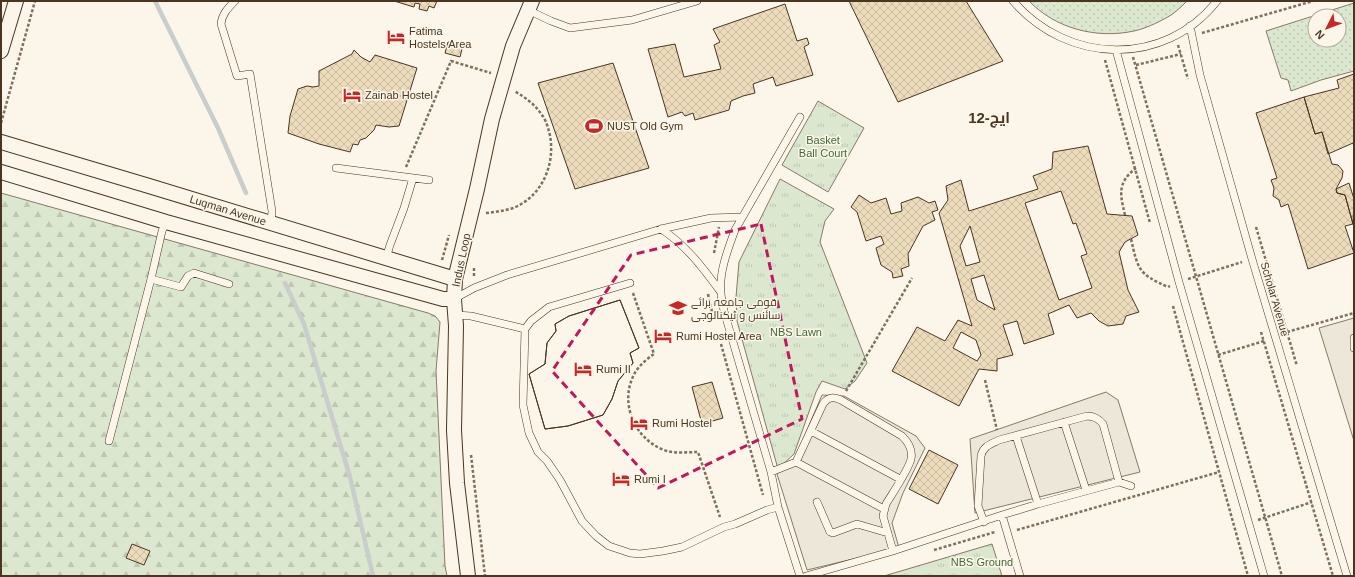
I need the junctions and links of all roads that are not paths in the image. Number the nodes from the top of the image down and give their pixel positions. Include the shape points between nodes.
1 (16, 1) edge
2 (235, 1) edge
3 (697, 1) edge
4 (1013, 1) edge
5 (1217, 1) edge
6 (530, 6) edge
7 (1190, 26) junction
8 (1116, 50) junction
9 (1, 51) edge
10 (800, 117) dead end
11 (1, 142) edge
12 (336, 168) dead end
13 (1, 172) edge
14 (413, 178) junction
15 (429, 180) dead end
16 (741, 217) junction
17 (166, 222) junction
18 (271, 223) junction
19 (661, 229) junction
20 (386, 258) junction
21 (151, 280) junction
22 (455, 280) junction
23 (630, 283) road end
24 (230, 284) dead end
25 (720, 292) junction
26 (454, 299) junction
27 (456, 315) junction
28 (525, 329) junction
29 (1354, 338) edge
30 (1354, 348) edge
31 (1064, 422) junction
32 (811, 431) junction
33 (1016, 436) junction
34 (109, 441) dead end
35 (796, 462) junction
36 (771, 472) junction
37 (900, 479) junction
38 (1119, 482) junction
39 (1131, 486) dead end
40 (1086, 490) junction
41 (818, 502) dead end
42 (1038, 504) junction
43 (778, 507) junction
44 (884, 509) junction
45 (1002, 515) junction
46 (984, 522) junction
47 (888, 533) junction
48 (893, 551) junction
49 (468, 576) edge
50 (800, 576) edge
51 (806, 576) edge
52 (1020, 576) edge
53 (1264, 576) edge
54 (1347, 576) edge

1 - 9 street
2 - 18 lane via 226,10 221,24 237,76 250,74 272,211
3 - 6 lane via 632,20 570,28 551,21
4 - 8 lane via 1037,24 1060,38 1085,47
5 - 7 lane
6 - 22 street, Indus Loop via 513,46 492,119
7 - 8 lane via 1149,46
7 - 54 lane, Scholar Avenue via 1200,74 1252,259
8 - 53 lane via 1179,282
10 - 16 lane
11 - 18 street, Luqman Avenue
12 - 14 lane
13 - 17 street
14 - 15 lane
14 - 20 lane
16 - 19 lane via 711,218
16 - 25 lane via 729,246
17 - 21 lane
17 - 26 street via 443,299
18 - 20 street, Luqman Avenue
19 - 25 lane via 685,248
19 - 26 lane via 507,275
20 - 22 street, Luqman Avenue
21 - 24 lane via 181,287 188,276 194,273
21 - 34 lane
22 - 26 street, Indus Loop
23 - 28 lane via 549,307
25 - 36 lane
26 - 27 street, Indus Loop
27 - 28 lane via 471,316
27 - 49 street, Indus Loop via 454,430
28 - 43 lane via 523,405 528,433 538,452 560,480 582,521 609,546 630,554 682,547 724,527
29 - 30 lane
31 - 33 lane
31 - 38 lane via 1087,416 1100,420
31 - 40 lane
32 - 35 lane
32 - 37 lane
32 - 37 lane via 826,400 835,397 841,400 906,440 911,461
33 - 42 lane
33 - 46 lane via 999,440 982,450 978,506
35 - 36 lane
35 - 44 lane
36 - 43 lane
37 - 44 lane
38 - 39 lane
38 - 40 lane
40 - 42 lane
41 - 47 lane via 830,532 856,524
42 - 45 lane
43 - 50 lane
44 - 47 lane via 883,516
45 - 46 lane
45 - 52 lane
46 - 48 lane
47 - 48 lane
48 - 51 lane

